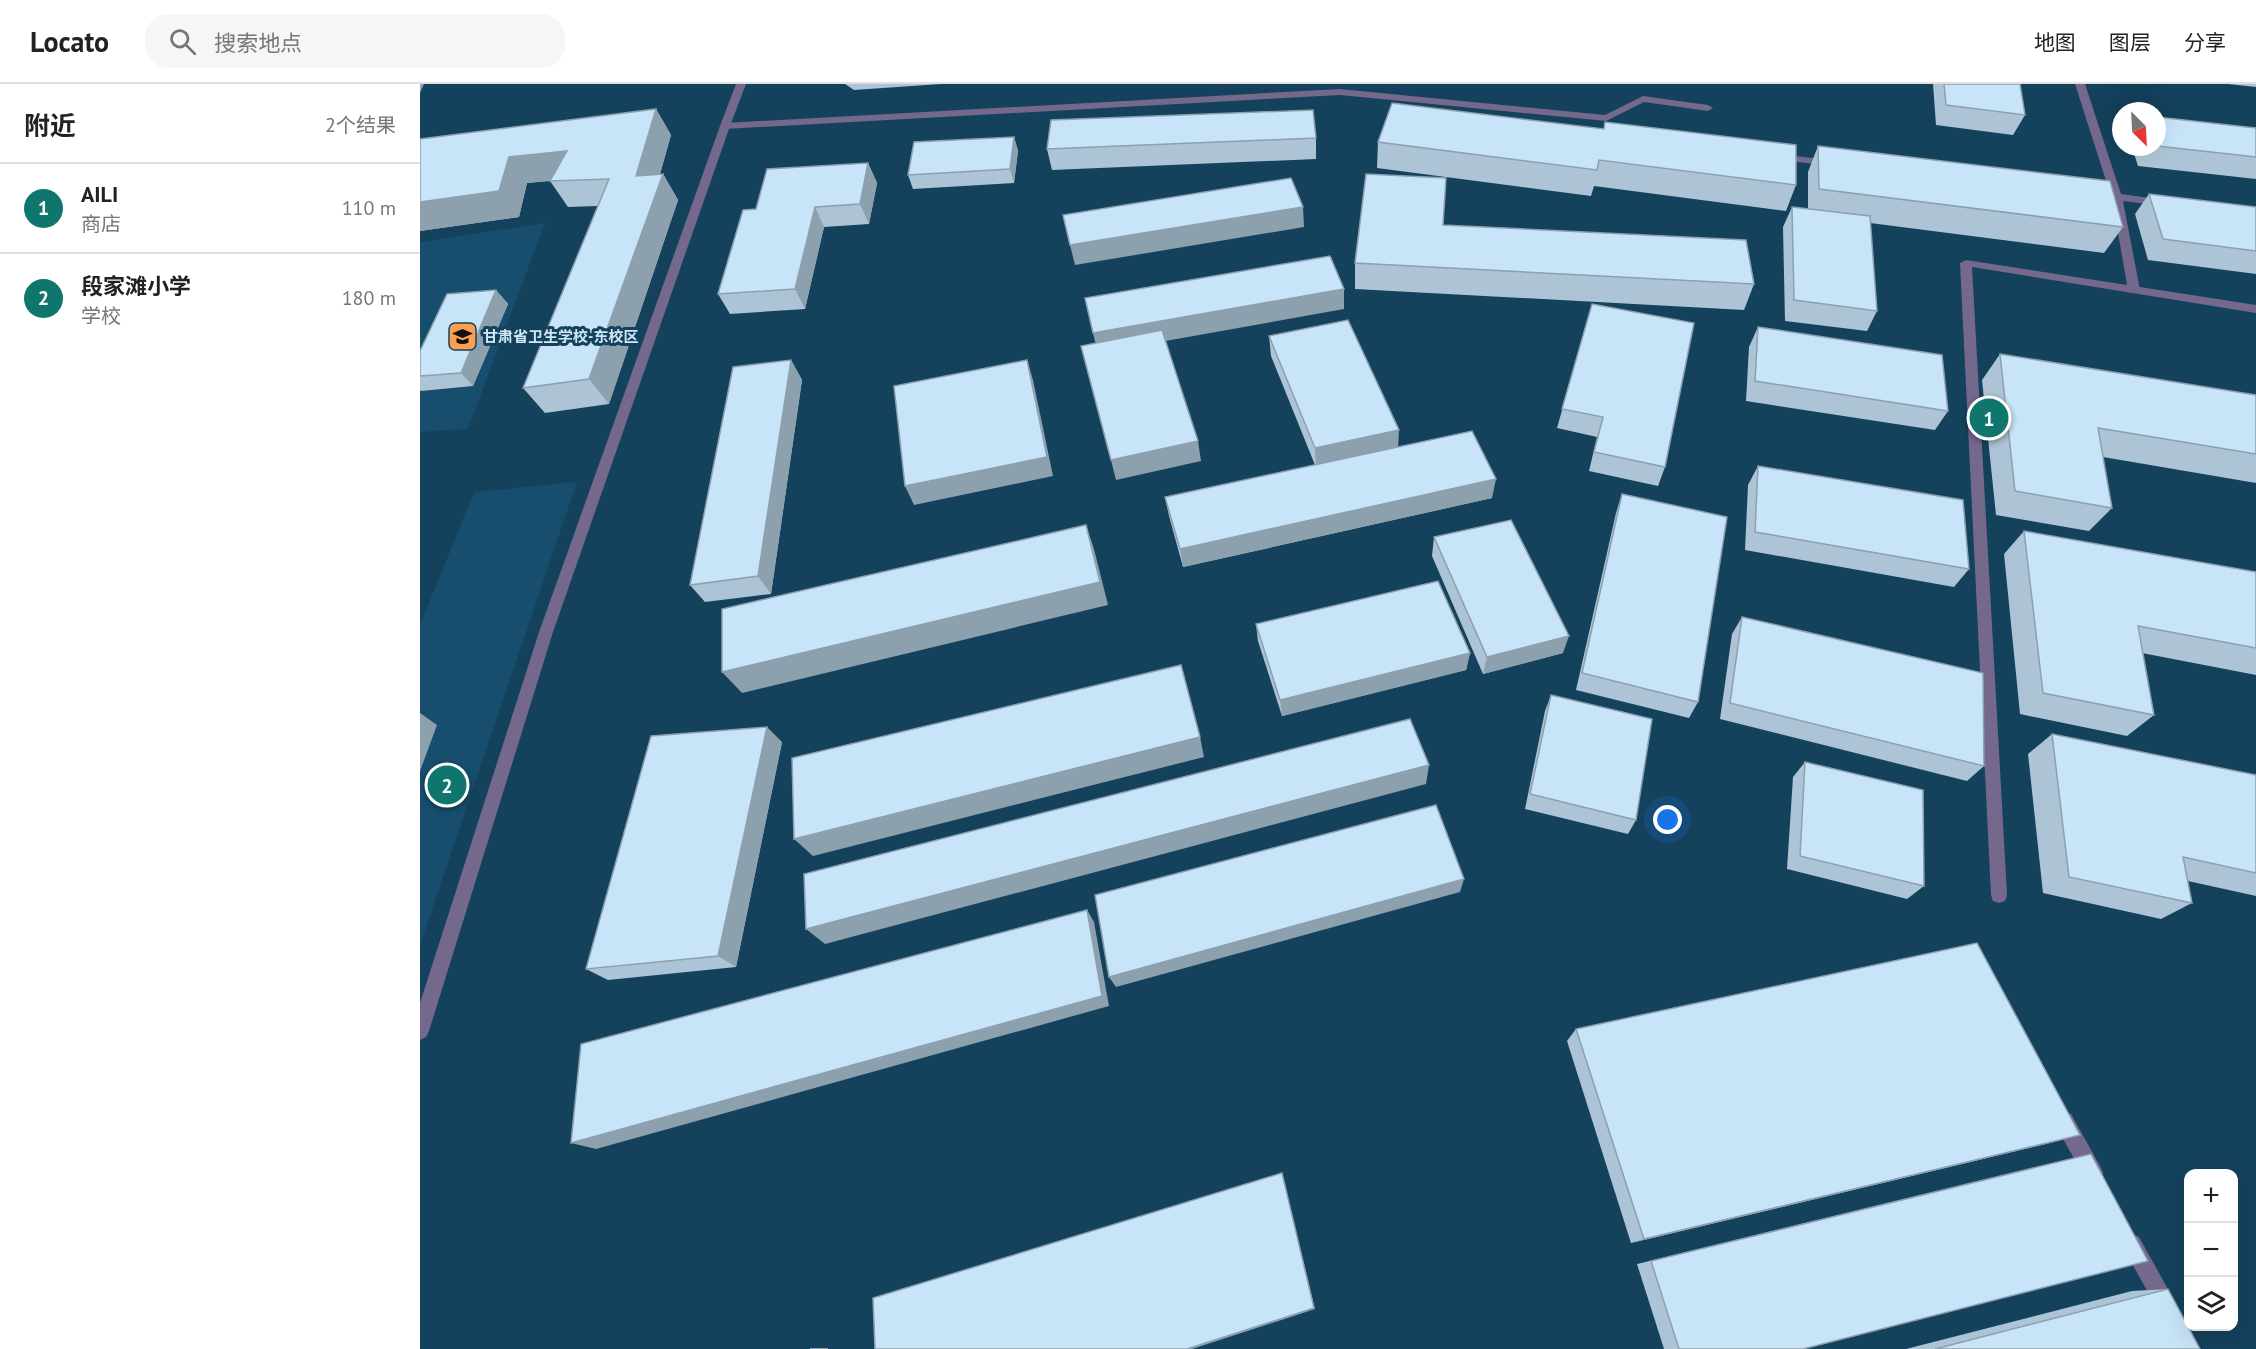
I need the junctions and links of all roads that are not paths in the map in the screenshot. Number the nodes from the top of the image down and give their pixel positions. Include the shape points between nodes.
1 (741, 84) edge
2 (2080, 84) edge
3 (1708, 108) dead end
4 (725, 126) junction
5 (1762, 155) edge
6 (1844, 164) edge
7 (2082, 193) edge
8 (2118, 197) junction
9 (2175, 205) edge
10 (2134, 290) junction
11 (2256, 309) edge
12 (1999, 895) dead end
13 (420, 1031) edge
14 (2054, 1102) edge
15 (2099, 1185) edge
16 (2122, 1226) edge
17 (2173, 1318) edge

1 - 4 street
2 - 8 street
3 - 4 street via 1643,99 1609,121 1340,92
4 - 13 street via 546,632
5 - 6 street
7 - 8 street
8 - 9 street
8 - 10 street
10 - 11 street
10 - 12 street via 1966,263
14 - 15 street
16 - 17 street

